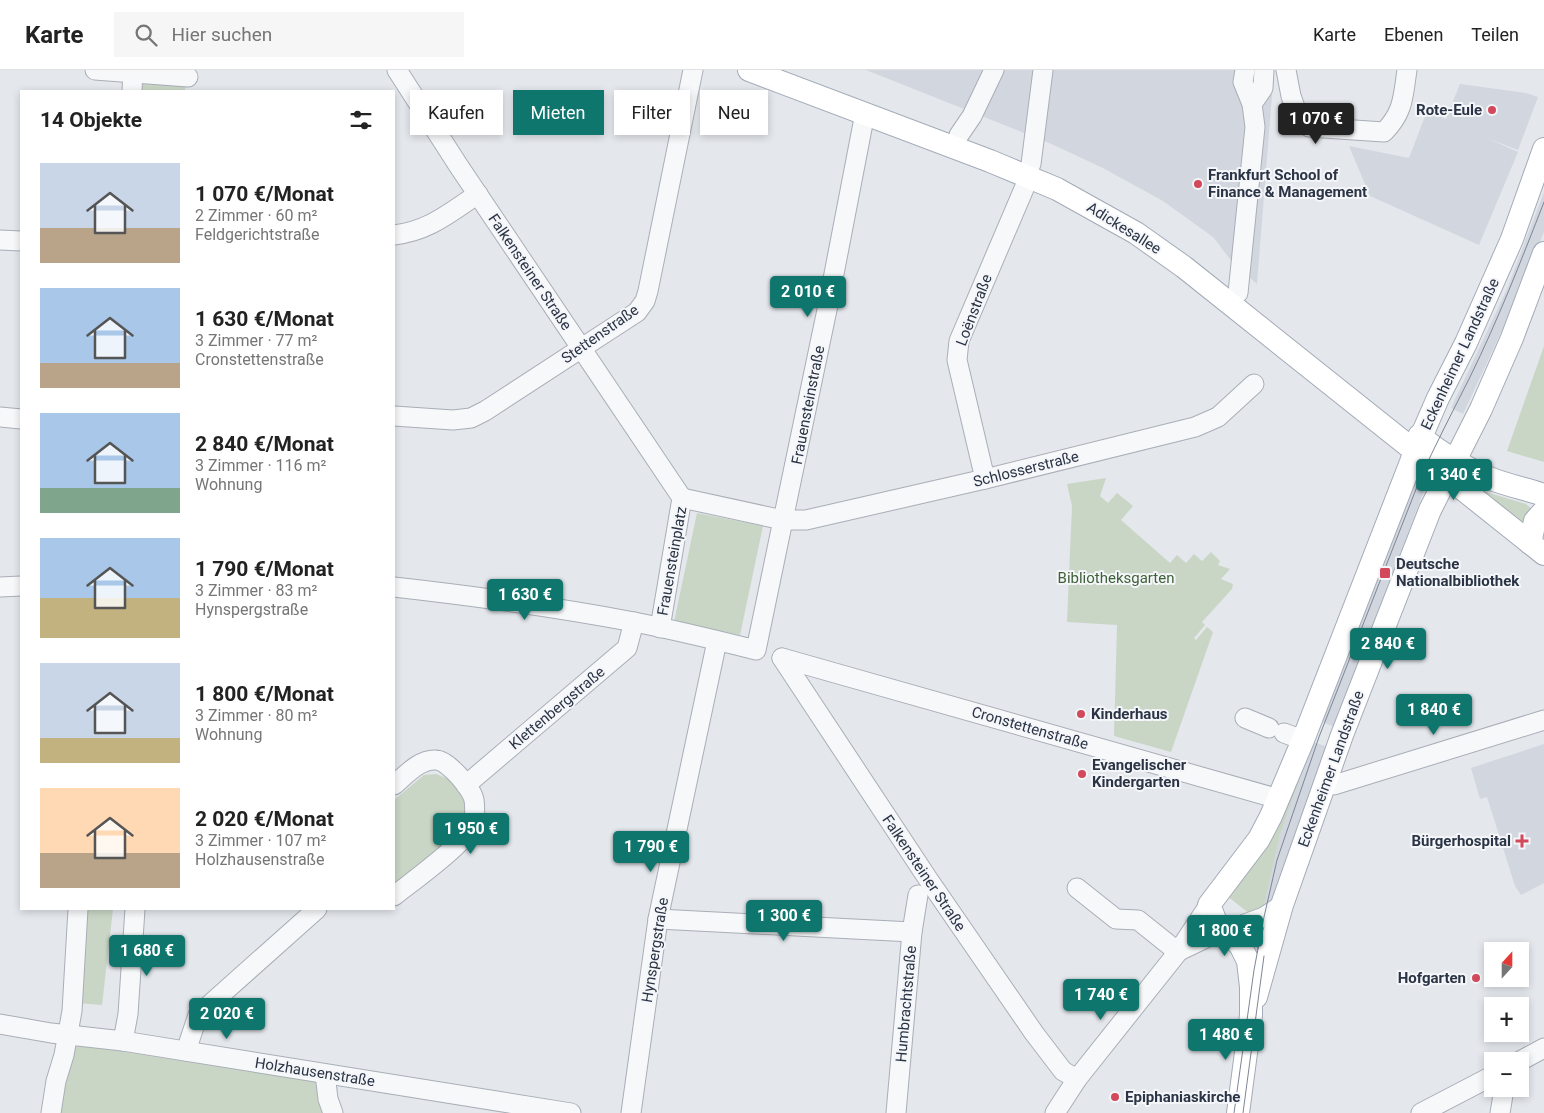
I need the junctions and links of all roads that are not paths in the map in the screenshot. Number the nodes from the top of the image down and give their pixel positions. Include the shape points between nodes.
1 (96, 70) edge
2 (397, 70) edge
3 (693, 70) edge
4 (749, 70) edge
5 (786, 70) edge
6 (994, 70) edge
7 (1042, 70) edge
8 (1245, 70) edge
9 (1264, 70) edge
10 (1286, 70) edge
11 (1407, 70) edge
12 (133, 78) edge
13 (188, 79) edge
14 (1252, 104) junction
15 (865, 113) junction
16 (959, 135) junction
17 (1544, 149) edge
18 (1030, 170) junction
19 (478, 194) junction
20 (395, 235) edge
21 (0, 240) edge
22 (20, 241) edge
23 (1544, 253) edge
24 (1238, 293) junction
25 (582, 348) junction
26 (1254, 384) dead end
27 (395, 416) edge
28 (0, 417) edge
29 (20, 419) edge
30 (1418, 444) junction
31 (1450, 469) junction
32 (985, 479) junction
33 (1544, 494) edge
34 (682, 498) junction
35 (1544, 511) edge
36 (783, 520) junction
37 (1537, 548) edge
38 (20, 586) edge
39 (0, 587) edge
40 (395, 587) edge
41 (634, 622) junction
42 (660, 628) junction
43 (717, 641) junction
44 (782, 658) joint
45 (1245, 718) dead end
46 (1544, 720) edge
47 (1286, 734) junction
48 (1325, 782) junction
49 (395, 784) edge
50 (466, 785) junction
51 (1278, 799) junction
52 (1077, 888) dead end
53 (395, 895) edge
54 (918, 895) dead end
55 (1210, 905) junction
56 (1282, 905) junction
57 (78, 910) edge
58 (135, 910) edge
59 (316, 910) edge
60 (658, 919) junction
61 (1226, 931) junction
62 (912, 932) junction
63 (1178, 952) junction
64 (1251, 1014) junction
65 (0, 1024) edge
66 (68, 1034) junction
67 (123, 1041) junction
68 (1544, 1048) edge
69 (186, 1051) junction
70 (1529, 1056) edge
71 (325, 1074) junction
72 (1077, 1079) junction
73 (1484, 1080) edge
74 (1503, 1097) edge
75 (51, 1113) edge
76 (333, 1113) edge
77 (571, 1113) edge
78 (631, 1113) edge
79 (896, 1113) edge
80 (1055, 1113) edge
81 (1238, 1113) edge
82 (1421, 1113) edge
83 (1500, 1113) edge

1 - 12 street
2 - 19 street, Falkensteiner Straße
3 - 25 street, Stettenstraße via 645,301 637,312
4 - 15 main road, Adickesallee
5 - 16 main road, Adickesallee
6 - 16 street
7 - 18 street, Loënstraße
8 - 14 street via 1243,82
9 - 14 street via 1263,88
10 - 11 street via 1299,118 1309,127 1384,132 1401,109
12 - 13 street
14 - 24 street via 1254,127
15 - 18 main road, Adickesallee
15 - 36 street, Frauensteinstraße
16 - 18 main road, Adickesallee
17 - 30 main road, Eckenheimer Landstraße via 1512,239
18 - 24 main road, Adickesallee via 1111,202 1178,246
18 - 30 main road, Adickesallee via 1161,250
18 - 32 street, Loënstraße via 959,341 957,360
19 - 20 street via 426,228
19 - 25 street, Falkensteiner Straße
21 - 22 street
23 - 31 main road, Eckenheimer Landstraße via 1489,391
24 - 30 main road, Adickesallee via 1359,387
25 - 27 street, Stettenstraße via 471,418
25 - 34 street, Falkensteiner Straße
26 - 32 street, Schlosserstraße via 1218,417 1196,427
28 - 29 street
30 - 31 main road, Adickesallee
30 - 47 main road, Eckenheimer Landstraße
31 - 33 main road
31 - 37 main road
31 - 48 main road, Eckenheimer Landstraße via 1430,510
32 - 36 street, Schlosserstraße via 806,520
34 - 36 street, Frauensteinplatz
34 - 42 street, Frauensteinplatz
35 - 37 main road via 1535,521
36 - 43 street, Frauensteinplatz via 756,650
38 - 39 street
40 - 41 street via 467,595
41 - 42 street
41 - 50 street, Klettenbergstraße via 627,648
42 - 43 street, Frauensteinplatz
43 - 60 street, Hynspergstraße
44 - 51 street, Cronstettenstraße
44 - 72 street, Falkensteiner Straße via 1029,1025 1063,1071
45 - 47 street
46 - 48 street via 1334,785
47 - 51 main road, Eckenheimer Landstraße
48 - 56 main road, Eckenheimer Landstraße
49 - 50 street via 420,764 435,760 444,762
50 - 53 street via 474,800 473,825 462,840
51 - 55 main road, Eckenheimer Landstraße via 1259,839
52 - 63 street via 1116,919 1138,920
54 - 62 street, Humbrachtstraße
55 - 61 main road, Eckenheimer Landstraße via 1216,922
55 - 63 street
56 - 61 street via 1264,917
56 - 64 main road, Eckenheimer Landstraße
57 - 66 street
58 - 67 street via 128,1014
59 - 69 street via 198,1015
60 - 62 street
60 - 78 street, Hynspergstraße
61 - 63 street
61 - 64 main road, Eckenheimer Landstraße via 1241,947 1248,961
62 - 79 street, Humbrachtstraße
63 - 72 street
64 - 81 main road, Eckenheimer Landstraße
65 - 66 street, Holzhausenstraße
66 - 67 street, Holzhausenstraße
66 - 75 street
67 - 69 street, Holzhausenstraße
68 - 70 street
69 - 71 street, Holzhausenstraße
71 - 76 street
71 - 77 street, Holzhausenstraße
72 - 80 street
73 - 82 street
74 - 83 street

